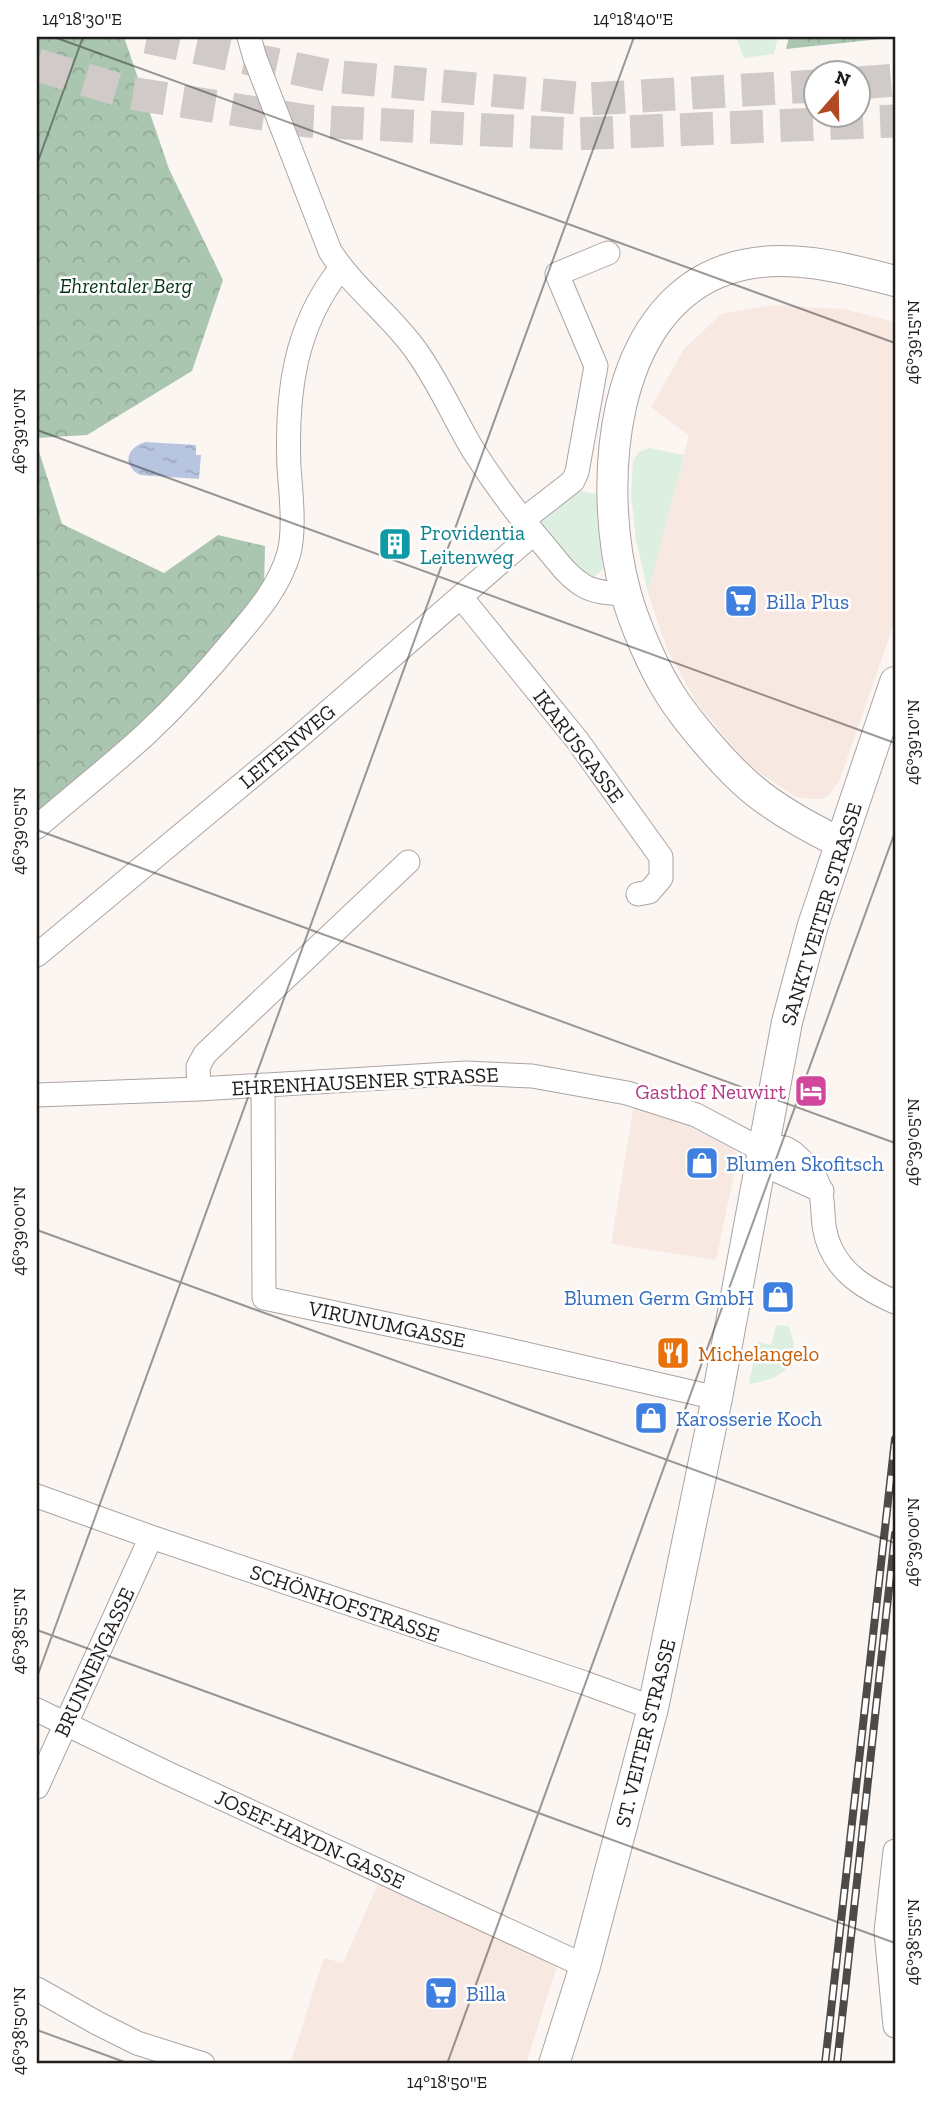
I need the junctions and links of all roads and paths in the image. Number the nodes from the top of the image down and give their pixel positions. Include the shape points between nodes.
1 (249, 37) edge
2 (608, 253) dead end
3 (341, 268) junction
4 (892, 280) edge
5 (528, 527) junction
6 (626, 594) junction
7 (461, 597) junction
8 (895, 682) edge
9 (37, 827) edge
10 (841, 843) junction
11 (408, 862) dead end
12 (638, 894) dead end
13 (37, 955) edge
14 (263, 1085) junction
15 (199, 1089) junction
16 (37, 1095) edge
17 (764, 1151) junction
18 (895, 1301) edge
19 (717, 1398) junction
20 (37, 1496) edge
21 (151, 1537) junction
22 (653, 1708) junction
23 (37, 1710) edge
24 (66, 1723) junction
25 (37, 1787) edge
26 (895, 1852) edge
27 (585, 1966) junction
28 (40, 1997) edge
29 (895, 2026) edge
30 (203, 2064) edge
31 (554, 2064) edge

1 - 3 street via 330,251
2 - 5 street, LEITENWEG via 557,274 596,366 577,472
3 - 5 street via 416,351 473,450
3 - 9 street via 312,311 296,360 288,433 290,549 276,584 213,665 146,734
4 - 6 main road via 792,261 730,268 688,290 649,331 625,391 612,474 612,511
5 - 6 street via 571,578 599,592
5 - 7 street, LEITENWEG
6 - 10 main road via 668,691 706,740 750,788
7 - 12 street, IKARUSGASSE via 577,740 661,857 662,878 649,892
7 - 13 street, LEITENWEG
8 - 10 main road, SANKT VEITER STRASSE
10 - 17 main road, SANKT VEITER STRASSE via 787,1022
11 - 15 street via 205,1054 198,1067
14 - 15 street, EHRENHAUSENER STRASSE
14 - 17 street, EHRENHAUSENER STRASSE via 466,1073 532,1076 646,1098 711,1121
14 - 19 street, VIRUNUMGASSE via 264,1298
15 - 16 street, EHRENHAUSENER STRASSE
17 - 18 street, EHRENHAUSENER STRASSE via 778,1171 821,1191 824,1227 838,1262 862,1285
17 - 19 main road, SANKT VEITER STRASSE
19 - 22 main road, ST. VEITER STRASSE
20 - 21 street, SCHÖNHOFSTRASSE
21 - 22 street, SCHÖNHOFSTRASSE
21 - 24 street, BRUNNENGASSE
22 - 27 main road, ST. VEITER STRASSE
23 - 24 street, JOSEF-HAYDN-GASSE
24 - 25 street, BRUNNENGASSE
24 - 27 street, JOSEF-HAYDN-GASSE
26 - 29 street via 886,1932
27 - 31 main road, ST. VEITER STRASSE
28 - 30 street via 137,2043

